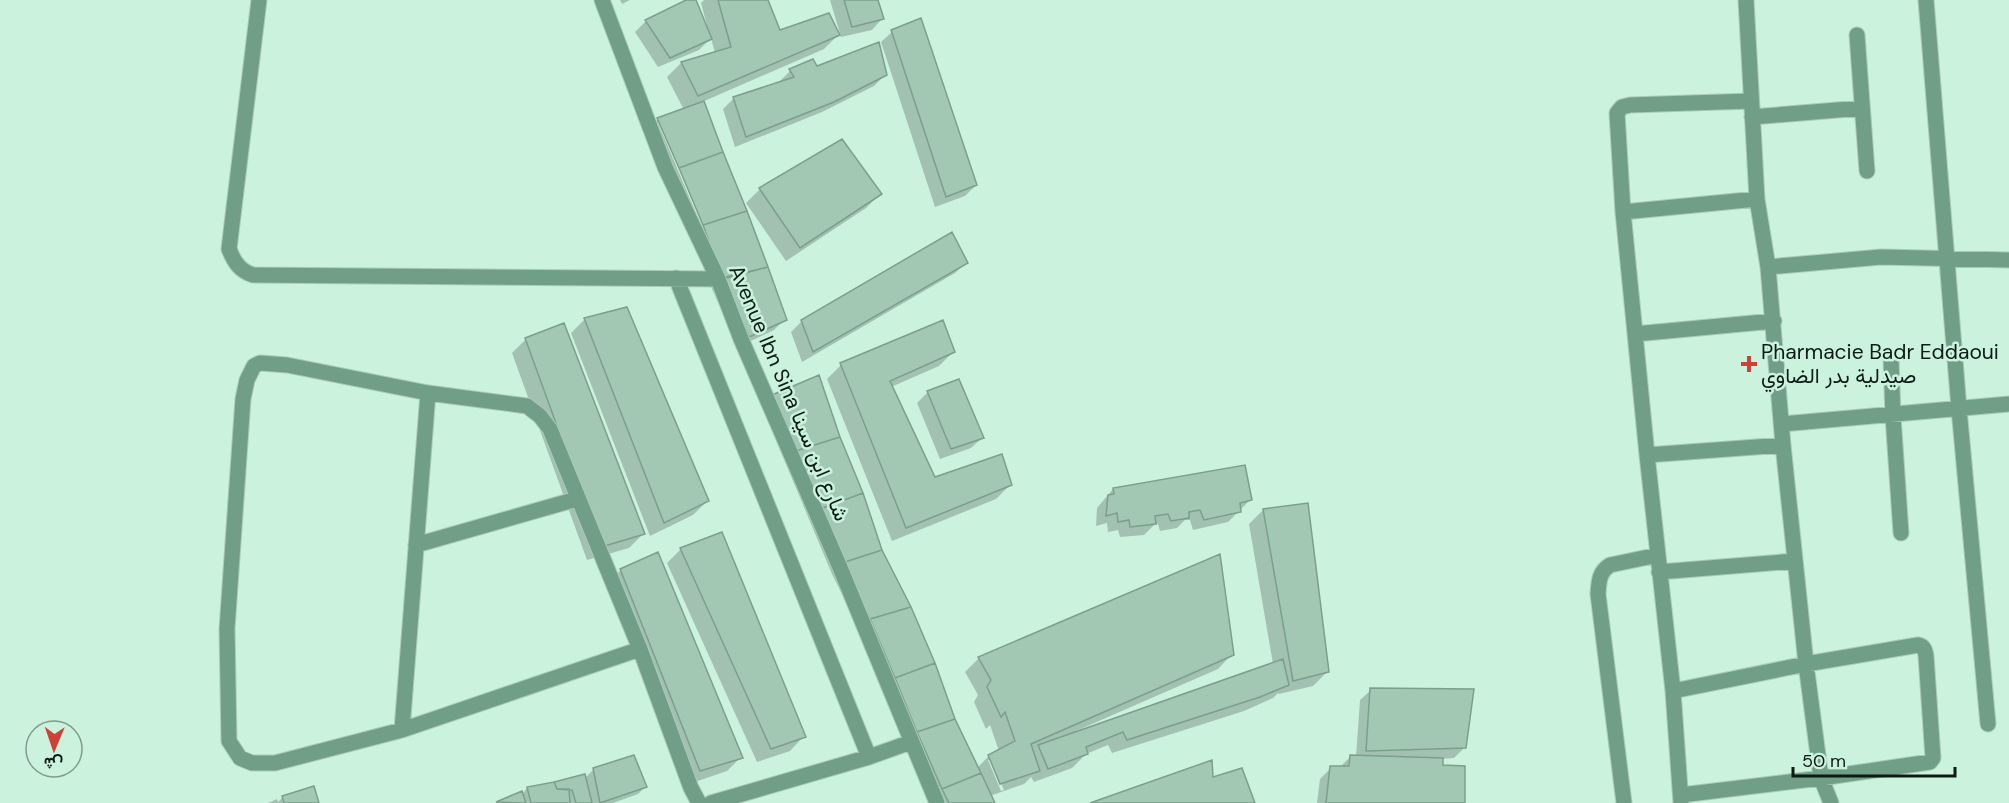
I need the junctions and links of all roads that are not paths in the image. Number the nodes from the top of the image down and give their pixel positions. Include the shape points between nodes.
1 (259, 0) edge
2 (602, 0) edge
3 (1746, 0) edge
4 (1926, 0) edge
5 (1857, 34) dead end
6 (1751, 101) junction
7 (1862, 108) junction
8 (1752, 117) junction
9 (1867, 171) dead end
10 (1758, 199) junction
11 (1623, 212) junction
12 (1949, 259) junction
13 (2009, 260) edge
14 (1768, 267) junction
15 (676, 278) junction
16 (718, 279) junction
17 (1774, 321) junction
18 (1635, 334) junction
19 (1891, 358) dead end
20 (428, 393) junction
21 (2009, 404) edge
22 (1959, 408) junction
23 (1893, 416) junction
24 (1782, 424) junction
25 (1783, 445) junction
26 (1647, 455) junction
27 (578, 499) junction
28 (1901, 533) dead end
29 (416, 545) junction
30 (1658, 555) junction
31 (1795, 561) junction
32 (1659, 572) junction
33 (640, 649) junction
34 (1806, 664) junction
35 (1673, 691) junction
36 (1988, 724) dead end
37 (402, 730) junction
38 (911, 742) junction
39 (869, 757) junction
40 (1821, 778) junction
41 (1681, 799) edge
42 (699, 803) edge
43 (711, 803) edge
44 (937, 803) edge
45 (1624, 803) edge
46 (1831, 803) edge

1 - 15 street via 229,249 244,272
2 - 16 street, Avenue Ibn Sina شارع ابن سينا via 664,167
3 - 6 street
4 - 12 street
5 - 7 street
6 - 8 street
6 - 11 street via 1622,107 1617,121
7 - 8 street
7 - 9 street
8 - 10 street
10 - 11 street
10 - 14 street
11 - 18 street
12 - 13 street
12 - 14 street via 1881,257
12 - 22 street
14 - 17 street
15 - 16 street
15 - 39 street
16 - 38 street, Avenue Ibn Sina شارع ابن سينا
17 - 18 street
17 - 24 street
18 - 26 street
19 - 23 street
20 - 27 street via 527,406 550,429
20 - 29 street
20 - 37 street via 260,363 247,380 243,399 226,629 229,741 240,758 252,763 274,763
21 - 22 street
22 - 23 street
22 - 36 street
23 - 24 street
23 - 28 street
24 - 25 street
25 - 26 street
25 - 31 street
26 - 30 street
27 - 29 street
27 - 33 street
29 - 37 street
30 - 32 street
30 - 45 street via 1610,565 1599,577
31 - 32 street
31 - 34 street
32 - 35 street
33 - 37 street
33 - 42 street
34 - 35 street
34 - 40 street
34 - 40 street via 1918,645 1926,656 1932,760
35 - 41 street
38 - 39 street
38 - 44 street, Avenue Ibn Sina شارع ابن سينا
39 - 43 street
40 - 41 street
40 - 46 street

